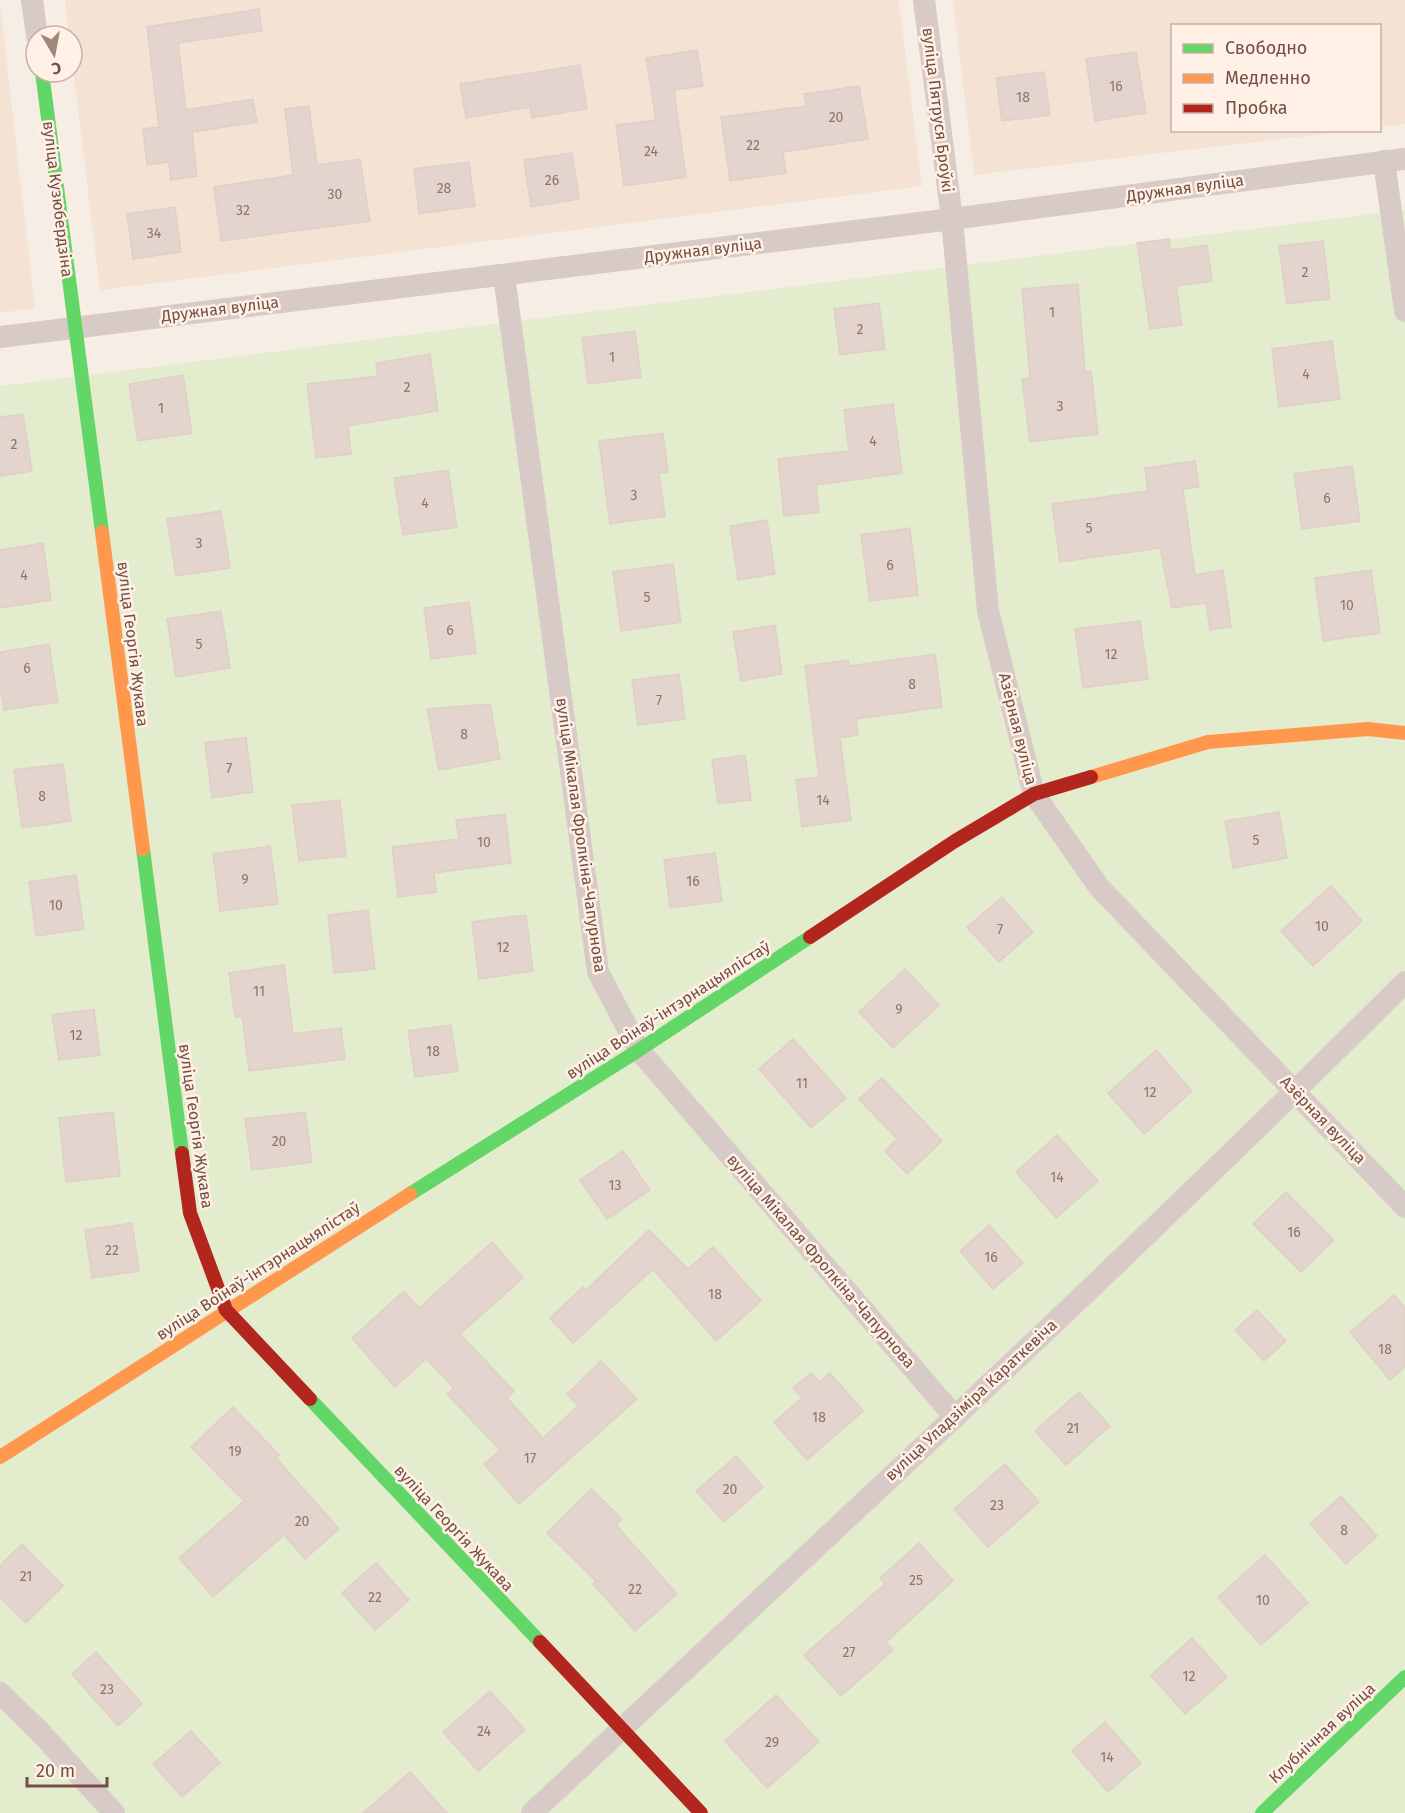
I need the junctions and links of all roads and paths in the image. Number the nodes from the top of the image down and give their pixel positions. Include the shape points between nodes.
1 (32, 0) edge
2 (924, 0) edge
3 (35, 24) edge
4 (44, 84) edge
5 (1395, 160) edge
6 (952, 219) junction
7 (504, 275) junction
8 (1405, 311) edge
9 (75, 326) junction
10 (0, 337) edge
11 (1405, 733) edge
12 (1034, 794) junction
13 (1405, 982) edge
14 (639, 1050) junction
15 (1295, 1091) junction
16 (1405, 1207) edge
17 (226, 1310) junction
18 (955, 1417) junction
19 (0, 1458) edge
20 (1405, 1677) edge
21 (0, 1693) edge
22 (621, 1730) junction
23 (114, 1813) edge
24 (532, 1813) edge
25 (701, 1813) edge
26 (1262, 1813) edge

1 - 3 street
2 - 6 street, вуліца Пятруся Броўкі
4 - 9 street, вуліца Кузюбердзіна
5 - 6 street, Дружная вуліца
5 - 8 street
6 - 7 street, Дружная вуліца
6 - 12 street, Азёрная вуліца via 988,611
7 - 9 street, Дружная вуліца
7 - 14 street, вуліца Мікалая Фролкіна-Чапурнова via 598,972
9 - 10 street, Дружная вуліца
9 - 17 street, вуліца Георгія Жукава via 190,1213
11 - 12 street, вуліца Воінаў-інтэрнацыялістаў via 1368,729 1209,742
12 - 14 street, вуліца Воінаў-інтэрнацыялістаў via 955,841
12 - 15 street, Азёрная вуліца via 1099,887
13 - 15 street, вуліца Уладзіміра Караткевіча
14 - 17 street, вуліца Воінаў-інтэрнацыялістаў
14 - 18 street, вуліца Мікалая Фролкіна-Чапурнова
15 - 16 street, Азёрная вуліца
15 - 18 street, вуліца Уладзіміра Караткевіча
17 - 19 street, вуліца Воінаў-інтэрнацыялістаў
17 - 22 street, вуліца Георгія Жукава
18 - 22 street, вуліца Уладзіміра Караткевіча
20 - 26 street, Клубнічная вуліца
21 - 23 street
22 - 24 street, вуліца Уладзіміра Караткевіча
22 - 25 street, вуліца Георгія Жукава

